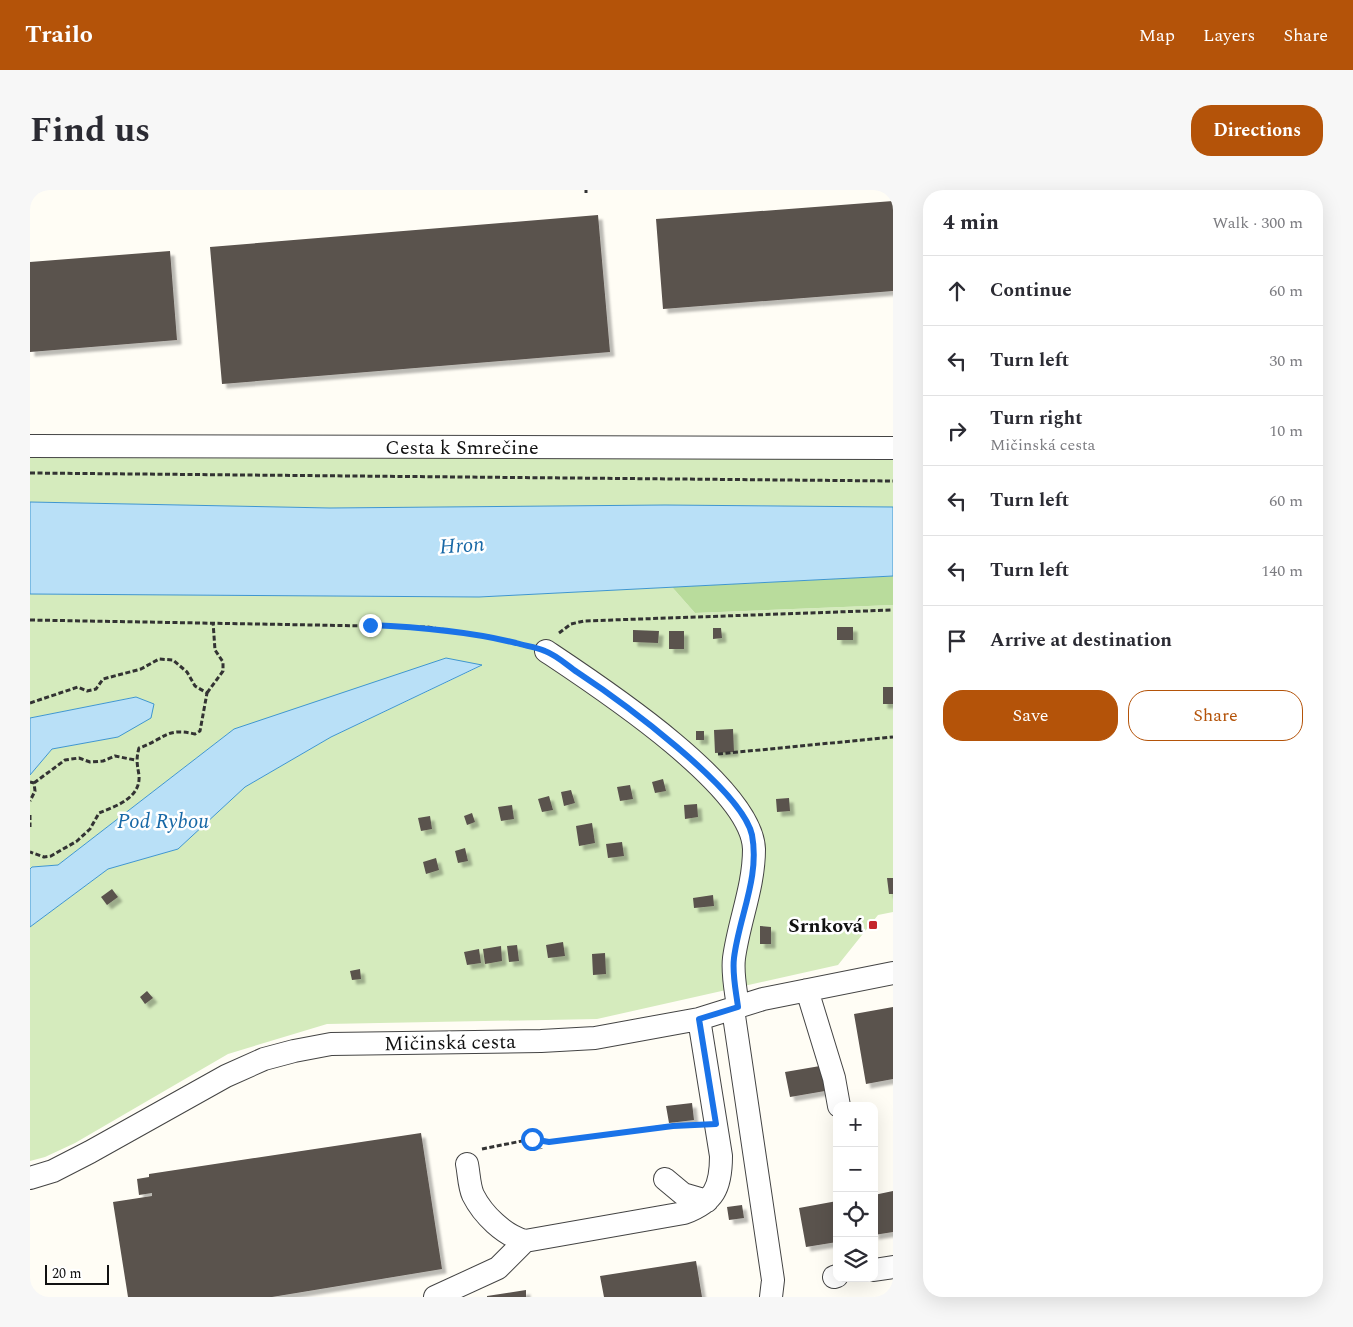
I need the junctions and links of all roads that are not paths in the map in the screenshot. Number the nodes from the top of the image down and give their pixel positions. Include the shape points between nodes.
1 (30, 446) edge
2 (893, 448) edge
3 (546, 651) road end
4 (893, 973) edge
5 (807, 990) junction
6 (736, 1008) junction
7 (699, 1019) junction
8 (838, 1102) edge
9 (467, 1164) road end
10 (30, 1178) edge
11 (664, 1179) dead end
12 (707, 1201) junction
13 (525, 1241) junction
14 (893, 1267) edge
15 (878, 1269) edge
16 (435, 1297) edge
17 (771, 1297) edge

1 - 2 street, Cesta k Smrečine
3 - 6 street via 673,743 742,814 754,849 752,878 734,958
4 - 5 street, Mičinská cesta
5 - 6 street, Mičinská cesta
5 - 8 street
6 - 7 street, Mičinská cesta
6 - 17 street via 773,1280
7 - 10 street, Mičinská cesta via 595,1038 331,1044 294,1051 264,1059 226,1076 90,1152 53,1171
7 - 12 street via 721,1174
9 - 13 street via 473,1194 484,1211 513,1237
11 - 12 street via 683,1194
12 - 13 street via 684,1213
13 - 16 street via 498,1268
14 - 15 street

